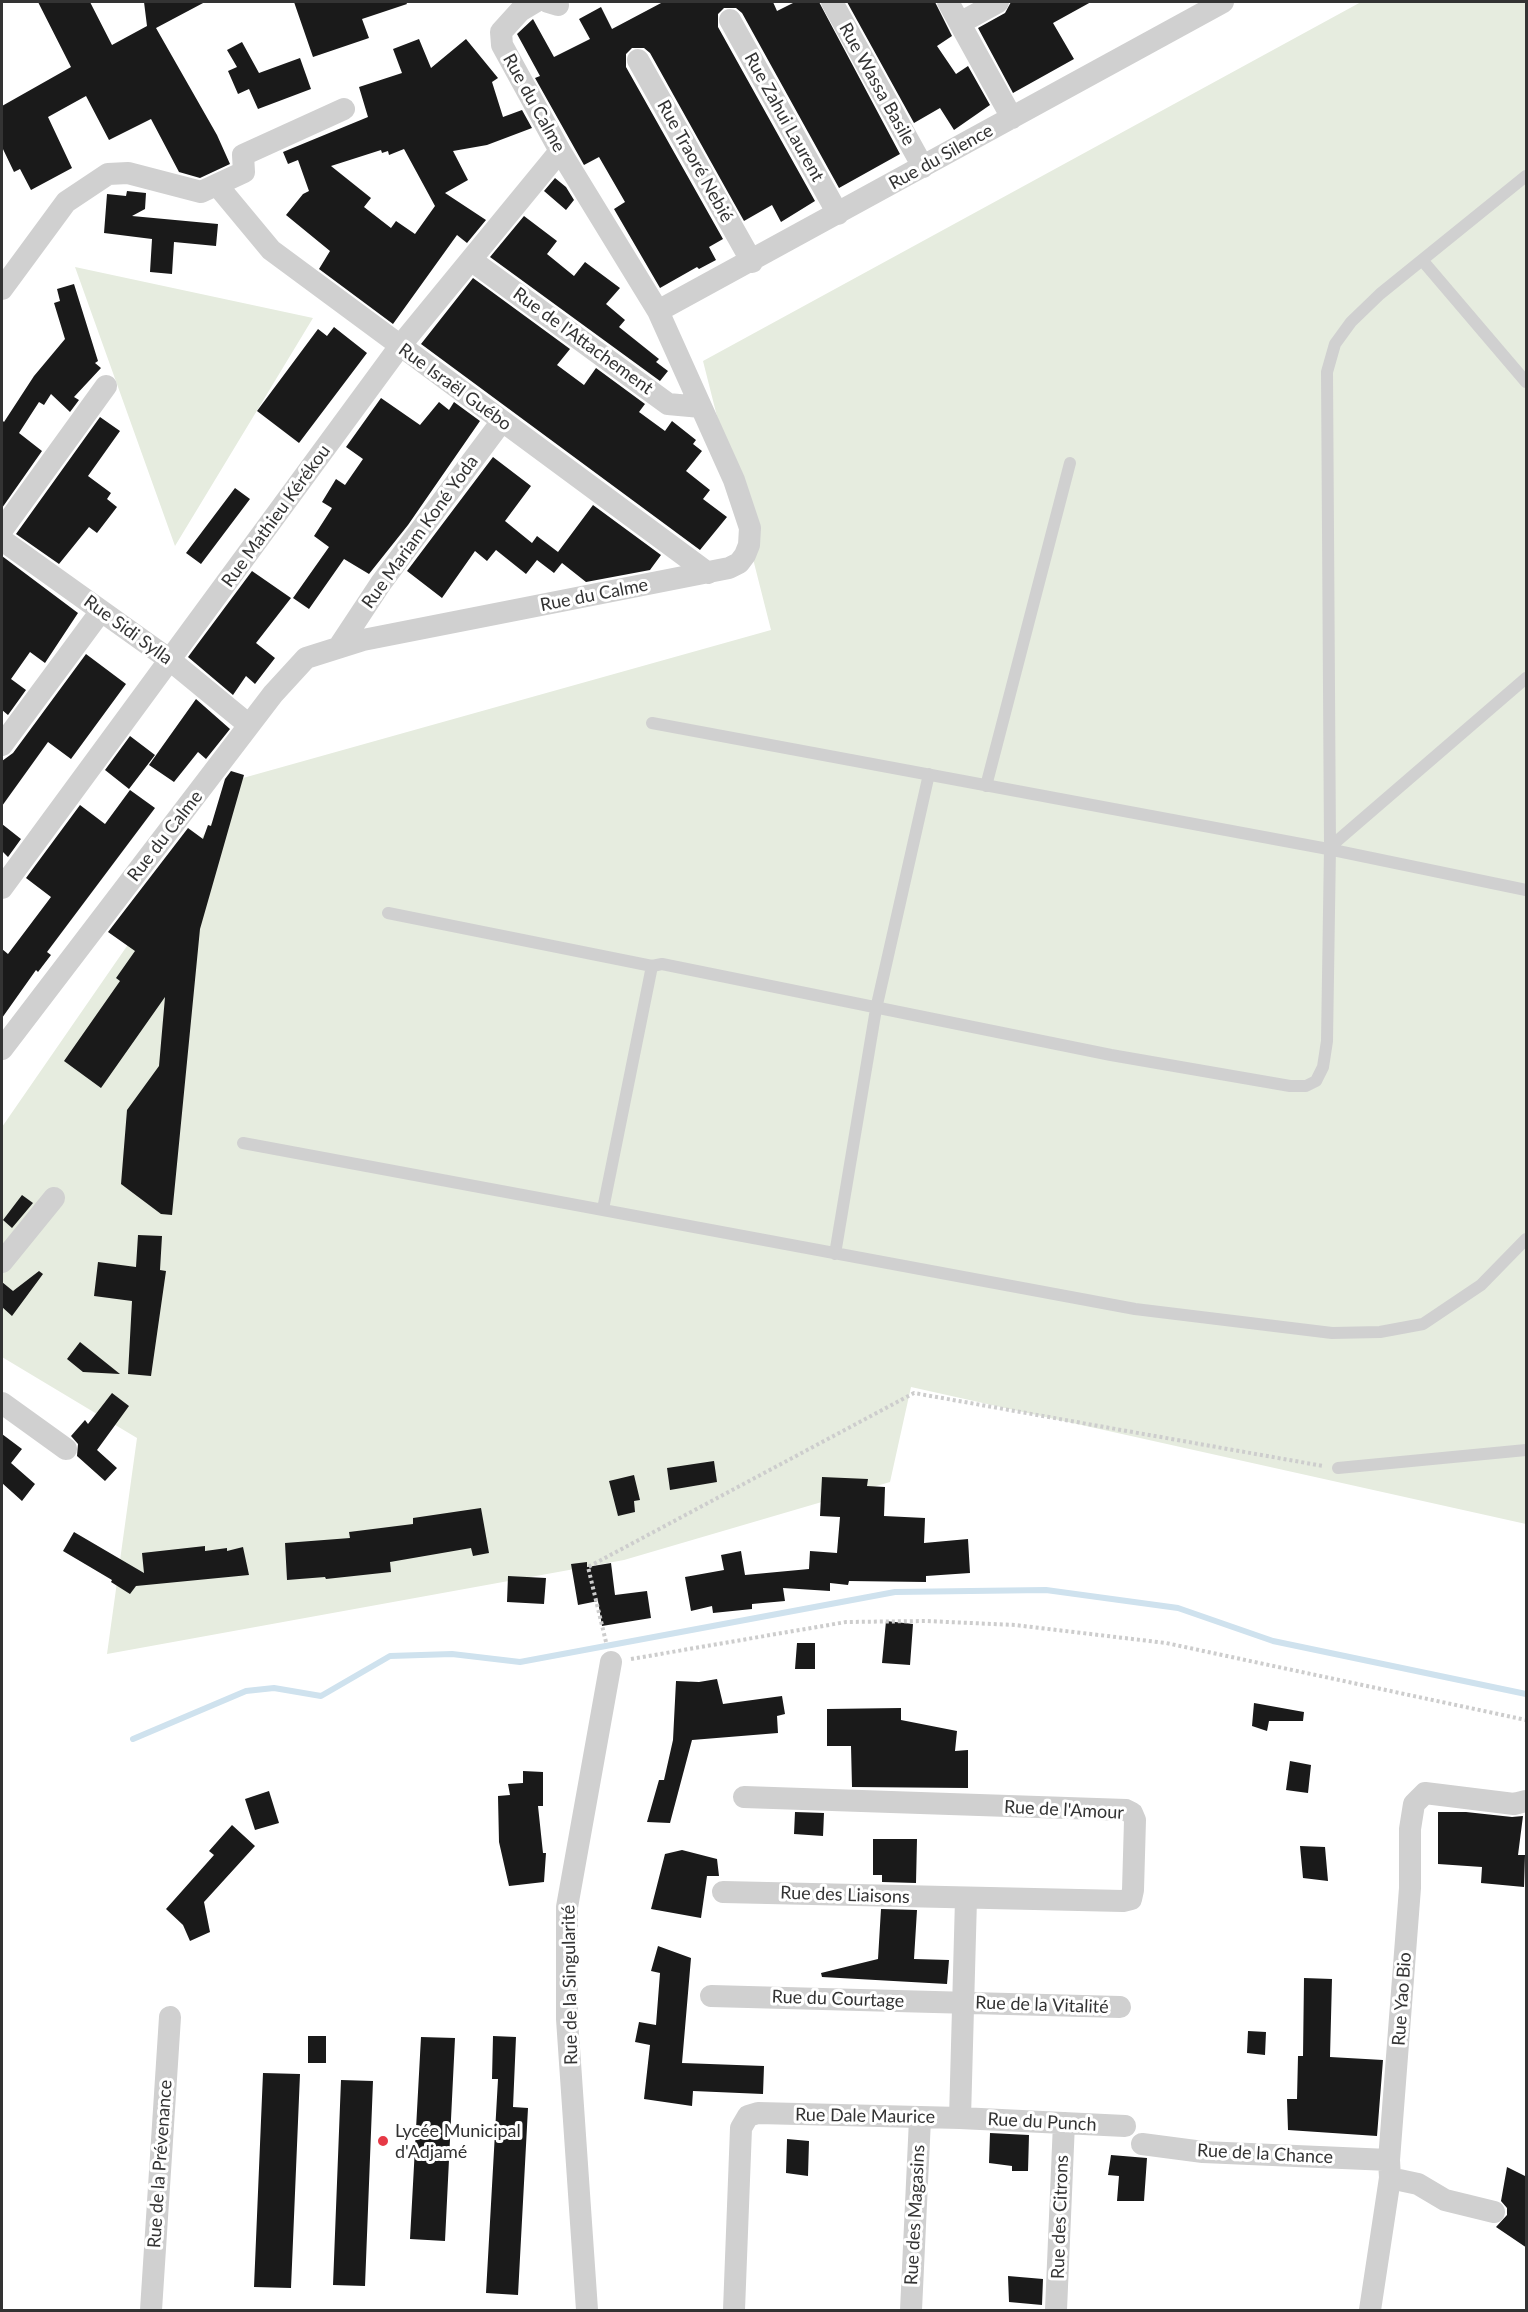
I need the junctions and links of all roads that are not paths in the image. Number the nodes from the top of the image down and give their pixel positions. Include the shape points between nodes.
1 (535, 2) edge
2 (832, 2) edge
3 (948, 2) edge
4 (998, 2) edge
5 (1218, 3) edge
6 (730, 20) dead end
7 (960, 23) junction
8 (638, 60) dead end
9 (344, 109) dead end
10 (1012, 118) junction
11 (560, 151) junction
12 (923, 167) junction
13 (1527, 176) edge
14 (216, 185) junction
15 (838, 214) junction
16 (471, 260) junction
17 (1422, 260) junction
18 (752, 262) junction
19 (2, 289) edge
20 (658, 311) junction
21 (400, 346) junction
22 (1527, 382) edge
23 (106, 386) dead end
24 (701, 407) junction
25 (502, 421) junction
26 (1070, 463) dead end
27 (2, 530) edge
28 (2, 540) edge
29 (708, 573) junction
30 (101, 611) junction
31 (340, 645) junction
32 (170, 660) junction
33 (1527, 678) edge
34 (652, 723) dead end
35 (249, 725) junction
36 (2, 745) edge
37 (928, 774) junction
38 (986, 786) junction
39 (1329, 848) junction
40 (2, 888) edge
41 (1527, 890) edge
42 (388, 913) dead end
43 (652, 966) junction
44 (876, 1009) junction
45 (2, 1049) edge
46 (243, 1143) dead end
47 (54, 1198) dead end
48 (603, 1209) junction
49 (1527, 1239) edge
50 (835, 1254) junction
51 (2, 1262) edge
52 (2, 1402) edge
53 (66, 1449) dead end
54 (1527, 1450) edge
55 (1338, 1468) road end
56 (611, 1662) road end
57 (744, 1797) dead end
58 (1527, 1801) edge
59 (723, 1892) dead end
60 (966, 1899) junction
61 (711, 1996) dead end
62 (965, 2003) junction
63 (1120, 2007) dead end
64 (170, 2017) dead end
65 (960, 2118) junction
66 (920, 2119) junction
67 (1064, 2123) junction
68 (1125, 2126) dead end
69 (1142, 2144) dead end
70 (1390, 2169) junction
71 (1494, 2212) dead end
72 (151, 2310) edge
73 (587, 2310) edge
74 (734, 2310) edge
75 (911, 2310) edge
76 (1056, 2310) edge
77 (1370, 2310) edge

1 - 11 street, Rue du Calme via 512,20 500,38
2 - 12 street, Rue Wassa Basile
3 - 7 street
4 - 7 street
5 - 10 street, Rue du Silence
6 - 15 street, Rue Zahui Laurent
7 - 10 street
8 - 18 street, Rue Traoré Nebié
9 - 14 street via 243,155 244,172
10 - 12 street, Rue du Silence
11 - 16 street, Rue Mathieu Kérékou
11 - 20 street, Rue du Calme
12 - 15 street, Rue du Silence
13 - 17 lane
14 - 19 street via 201,192 128,173 108,174 66,202
14 - 21 street, Rue Israël Guébo via 270,250
15 - 18 street, Rue du Silence
16 - 21 street, Rue Mathieu Kérékou
16 - 24 street, Rue de l'Attachement via 668,404
17 - 22 lane
17 - 39 lane via 1351,322 1335,344 1327,372
18 - 20 street, Rue du Silence
20 - 24 street, Rue du Calme
21 - 25 street, Rue Israël Guébo
21 - 32 street, Rue Mathieu Kérékou
23 - 27 street
24 - 29 street, Rue du Calme via 734,480 750,528 749,545 740,563
25 - 29 street, Rue Israël Guébo
25 - 31 street, Rue Mariam Koné Yoda via 381,583
26 - 38 lane
28 - 30 street, Rue Sidi Sylla
29 - 31 street, Rue du Calme
30 - 32 street, Rue Sidi Sylla
30 - 36 street
31 - 35 street, Rue du Calme via 306,658
32 - 35 street, Rue Sidi Sylla
32 - 40 street, Rue Mathieu Kérékou
33 - 39 lane
34 - 37 lane
35 - 45 street, Rue du Calme
37 - 38 lane
37 - 44 lane
38 - 39 lane
39 - 41 lane
39 - 44 lane via 1327,1041 1323,1067 1316,1081 1306,1086 1112,1055
42 - 43 lane
43 - 44 lane via 662,964
43 - 48 lane
44 - 50 lane
46 - 48 lane
47 - 51 street
48 - 50 lane
49 - 50 lane via 1481,1285 1423,1324 1380,1332 1332,1333 1135,1309
52 - 53 street
54 - 55 lane
56 - 73 street, Rue de la Singularité via 567,1907 567,2019
57 - 60 street, Rue de l'Amour via 1132,1813 1131,1899
58 - 70 street, Rue Yao Bio via 1514,1804 1425,1793 1414,1804
59 - 60 street, Rue des Liaisons
60 - 62 street, Rue Dale Maurice
61 - 62 street, Rue du Courtage
62 - 63 street, Rue de la Vitalité
62 - 65 street, Rue Dale Maurice
64 - 72 street, Rue de la Prévenance
65 - 66 street, Rue Dale Maurice
65 - 67 street, Rue du Punch
66 - 74 street, Rue Dale Maurice via 758,2113 748,2116 741,2128
66 - 75 street, Rue des Magasins
67 - 68 street, Rue du Punch
67 - 76 street, Rue des Citrons
69 - 70 street, Rue de la Chance
70 - 71 street, Rue de la Chance via 1445,2200
70 - 77 street, Rue Yao Bio

